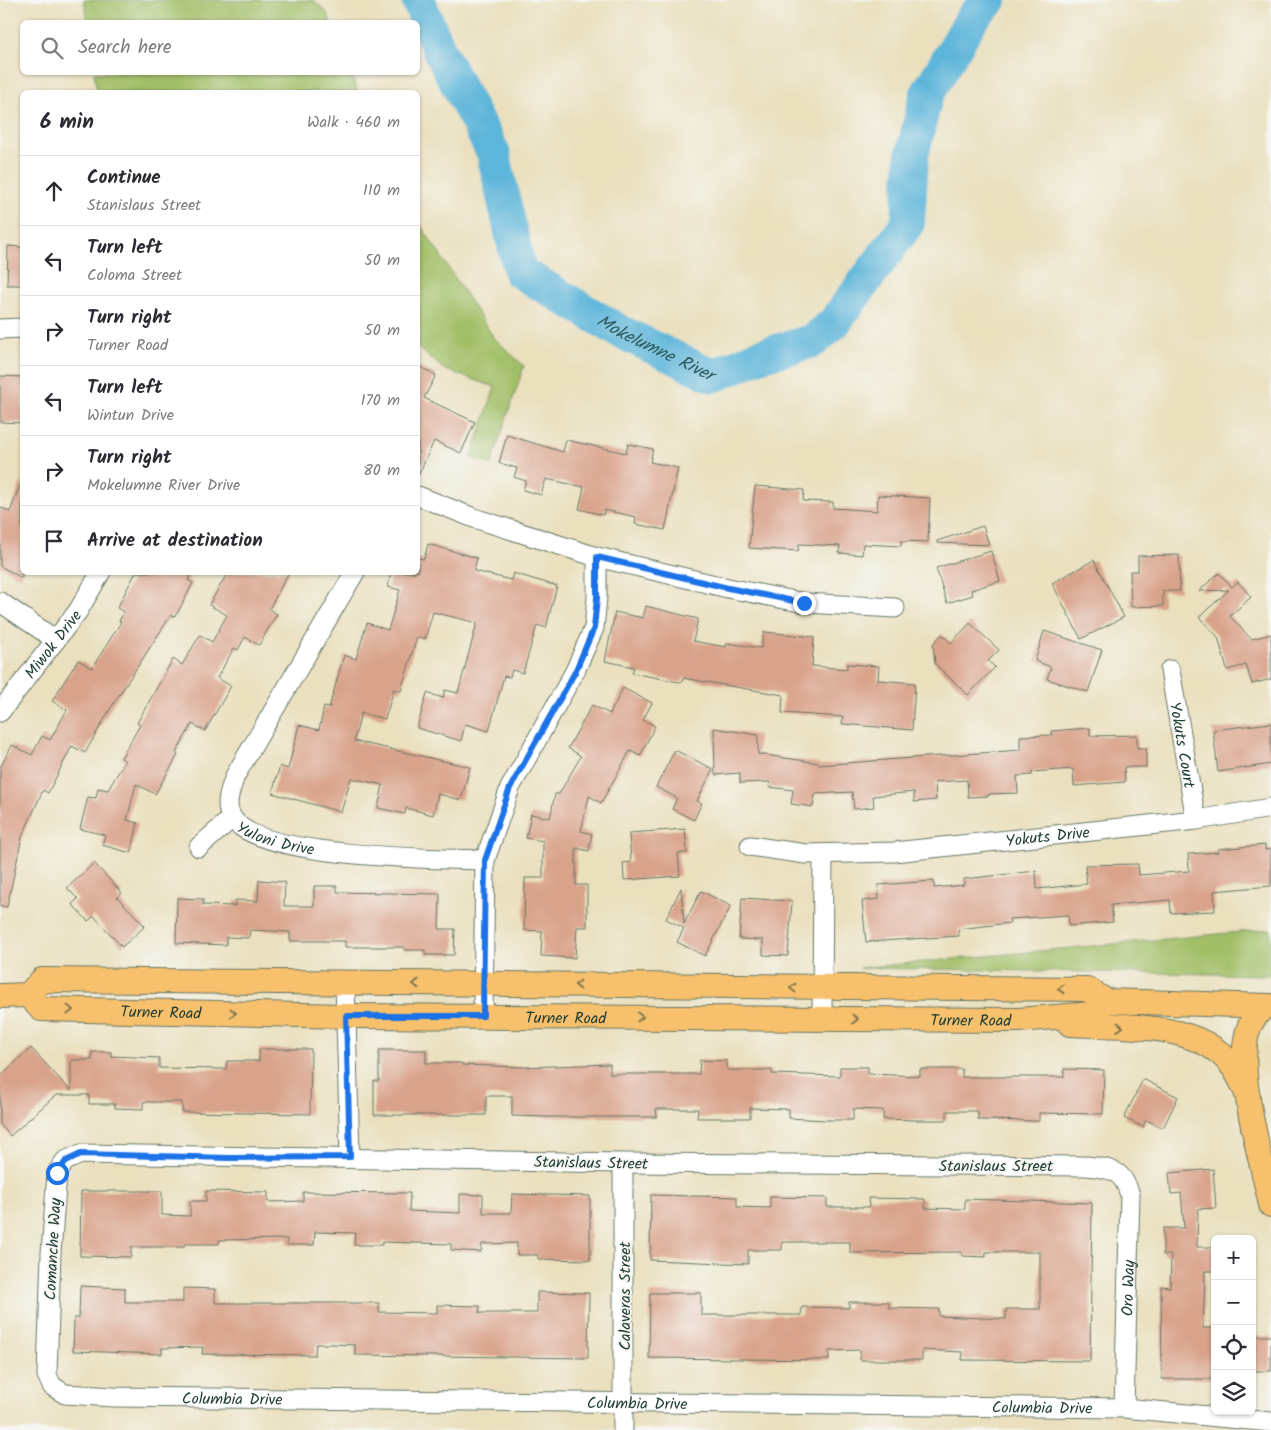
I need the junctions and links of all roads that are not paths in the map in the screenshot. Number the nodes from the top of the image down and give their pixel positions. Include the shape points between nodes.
1 (20, 328) edge
2 (0, 329) edge
3 (420, 497) edge
4 (597, 557) junction
5 (98, 575) edge
6 (353, 575) edge
7 (0, 602) edge
8 (895, 608) dead end
9 (56, 640) junction
10 (1170, 670) dead end
11 (0, 712) edge
12 (1271, 808) edge
13 (232, 818) junction
14 (1196, 820) junction
15 (199, 846) dead end
16 (750, 846) dead end
17 (823, 854) junction
18 (485, 860) junction
19 (346, 983) junction
20 (483, 984) junction
21 (822, 988) junction
22 (28, 995) junction
23 (0, 996) edge
24 (1106, 1001) junction
25 (1269, 1013) edge
26 (346, 1016) junction
27 (483, 1016) junction
28 (822, 1019) junction
29 (1018, 1020) junction
30 (1248, 1096) junction
31 (350, 1157) junction
32 (66, 1161) joint
33 (624, 1163) junction
34 (1117, 1174) joint
35 (1271, 1205) edge
36 (48, 1341) joint
37 (624, 1402) junction
38 (1124, 1408) junction
39 (1271, 1422) edge
40 (623, 1430) edge

1 - 2 street
3 - 4 street via 474,518
4 - 8 street via 804,603
4 - 18 street via 594,628 575,672 510,788
5 - 9 street, Miwok Drive via 78,611
6 - 13 street, Yuloni Drive via 235,776 228,797
7 - 9 street
9 - 11 street, Miwok Drive
10 - 14 street, Yokuts Court
12 - 14 street, Yokuts Drive
13 - 15 street
13 - 18 street, Yuloni Drive via 260,837 286,845 394,858
14 - 17 street, Yokuts Drive via 894,852
16 - 17 street, Yokuts Drive
17 - 21 street
18 - 20 street
20 -> 19 main road, Turner Road
19 - 22 main road, Turner Road via 42,980
19 - 26 street
21 -> 20 main road, Turner Road
20 - 27 street
24 -> 21 main road, Turner Road via 1087,989
21 - 28 street
22 - 23 main road
22 -> 26 main road, Turner Road via 41,1009
24 - 25 main road, Turner Road
24 - 29 main road, Turner Road via 1091,1014
25 - 30 main road via 1250,1024 1244,1070
26 - 27 main road, Turner Road
26 - 31 street
27 -> 28 main road, Turner Road
28 -> 29 main road, Turner Road
29 -> 30 main road via 1159,1030 1198,1039 1229,1062
30 - 35 main road
31 - 32 street, Stanislaus Street via 81,1154
31 - 33 street, Stanislaus Street
32 - 36 street, Comanche Way via 57,1173
33 - 34 street, Stanislaus Street via 1087,1166 1110,1169
33 - 37 street, Calaveras Street
34 - 38 street, Oro Way via 1125,1179 1130,1195
36 - 37 street, Columbia Drive via 47,1375 52,1386 65,1394
37 - 38 street, Columbia Drive
37 - 40 street, Calaveras Street
38 - 39 street, Columbia Drive

